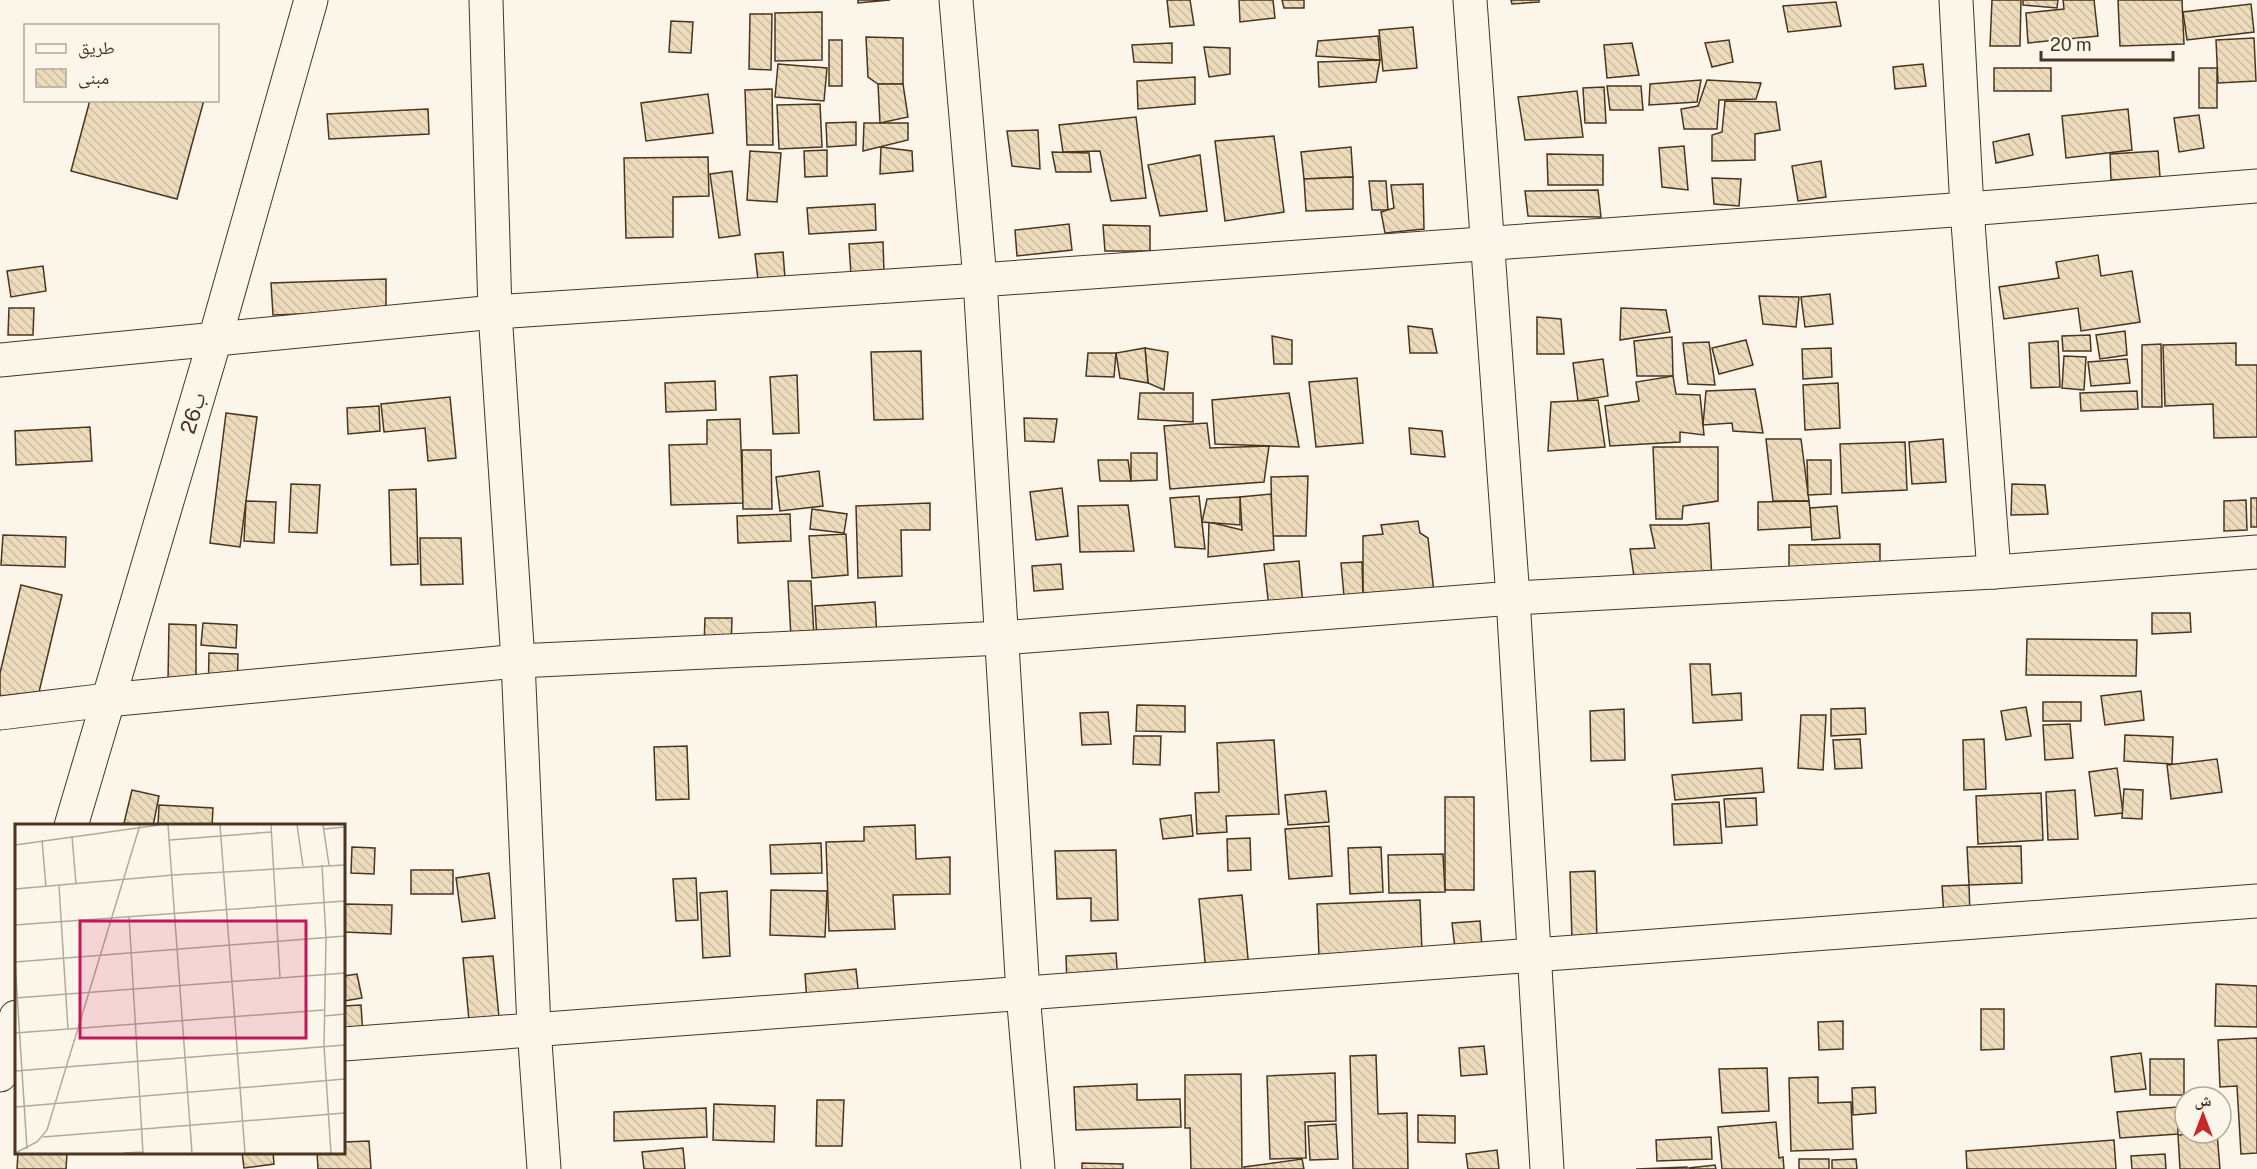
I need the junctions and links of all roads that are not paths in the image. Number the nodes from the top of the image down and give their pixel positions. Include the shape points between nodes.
1 (311, 0) edge
2 (486, 0) edge
3 (957, 0) edge
4 (1470, 0) edge
5 (1956, 0) edge
6 (2257, 186) edge
7 (1967, 209) junction
8 (1487, 243) junction
9 (980, 280) junction
10 (495, 312) junction
11 (215, 339) junction
12 (0, 360) edge
13 (2257, 552) edge
14 (1994, 572) junction
15 (1513, 598) junction
16 (1002, 638) junction
17 (518, 661) junction
18 (107, 700) junction
19 (0, 713) edge
20 (71, 824) edge
21 (2257, 901) edge
22 (1534, 954) junction
23 (1023, 993) junction
24 (15, 1020) edge
25 (534, 1028) junction
26 (345, 1044) edge
27 (15, 1071) edge
28 (0, 1073) edge
29 (544, 1169) edge
30 (1038, 1169) edge
31 (1548, 1169) edge

1 - 11 main road, 26ب
2 - 10 main road
3 - 9 main road
4 - 8 main road
5 - 7 main road
6 - 7 main road
7 - 8 main road
7 - 14 main road
8 - 9 main road
8 - 15 main road
9 - 10 main road
9 - 16 main road
10 - 11 main road
10 - 17 main road
11 - 12 main road
11 - 18 main road, 26ب
13 - 14 main road
14 - 15 main road
15 - 16 main road
15 - 22 main road
16 - 17 main road
16 - 23 main road
17 - 18 main road
17 - 25 main road
18 - 19 main road
18 - 20 main road, 26ب
21 - 22 main road
22 - 23 main road
22 - 31 main road
23 - 25 main road
23 - 30 main road
24 - 28 main road
25 - 26 main road
25 - 29 main road
27 - 28 main road

